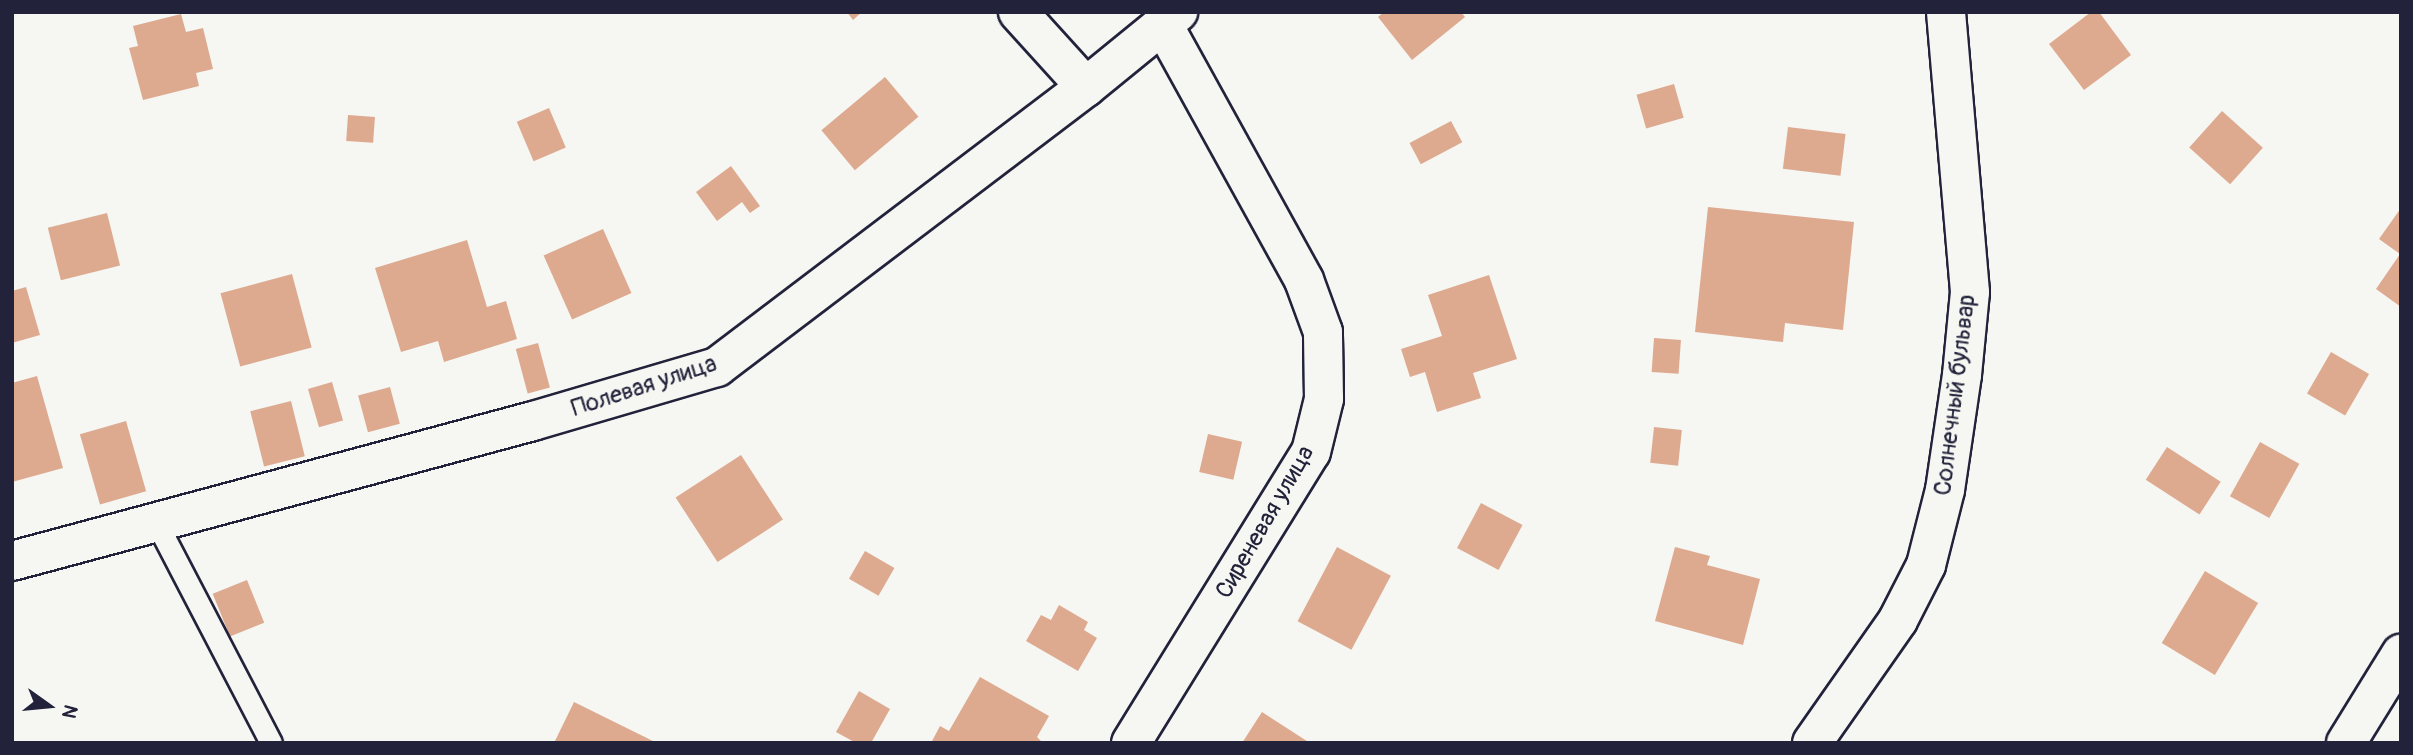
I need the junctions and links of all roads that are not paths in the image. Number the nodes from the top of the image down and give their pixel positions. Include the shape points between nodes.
1 (1018, 12) edge
2 (1946, 12) edge
3 (1170, 18) edge
4 (1086, 87) junction
5 (155, 520) junction
6 (12, 561) edge
7 (2401, 654) edge
8 (271, 743) edge
9 (1131, 743) edge
10 (1812, 743) edge
11 (2346, 743) edge

1 - 4 street
2 - 10 street, Солнечный бульвар via 1970,292 1945,490 1926,565 1898,620
3 - 4 street, Полевая улица
3 - 9 street, Сиреневая улица via 1304,281 1323,332 1324,399 1311,452
4 - 5 street, Полевая улица via 717,367 533,421
5 - 6 street, Полевая улица
5 - 8 lane
7 - 11 street

